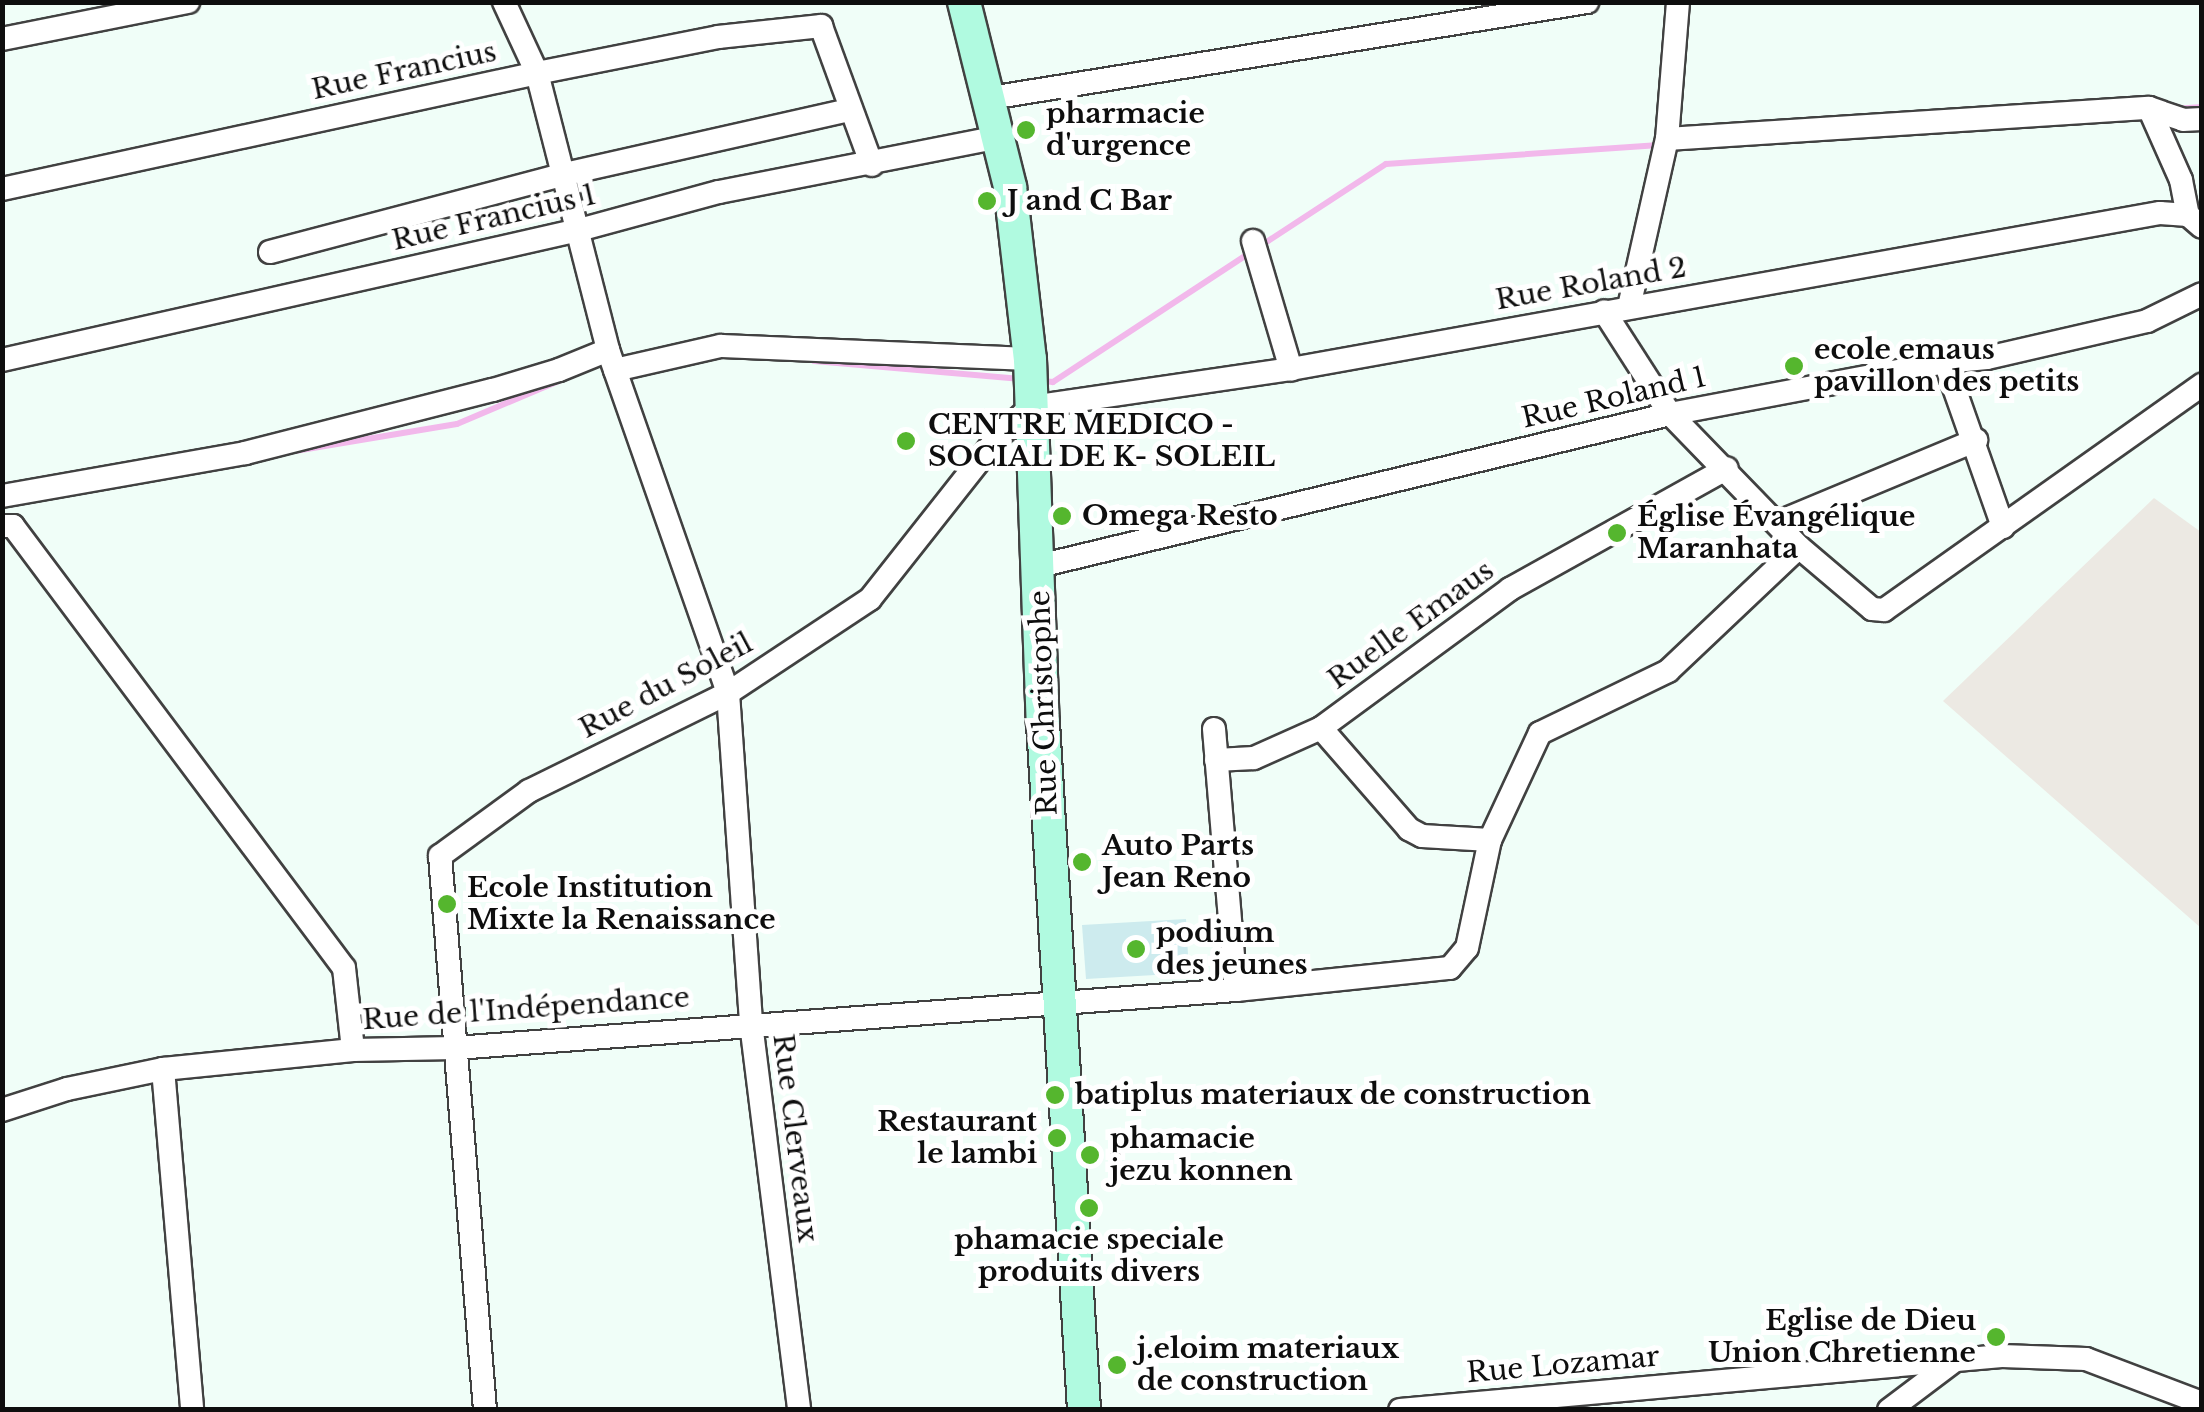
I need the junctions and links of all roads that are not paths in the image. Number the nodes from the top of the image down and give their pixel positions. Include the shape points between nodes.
1 (188, 2) edge
2 (504, 2) edge
3 (1587, 2) edge
4 (1678, 2) edge
5 (966, 3) edge
6 (2, 39) edge
7 (537, 73) junction
8 (990, 98) junction
9 (2149, 108) junction
10 (848, 110) junction
11 (2202, 119) edge
12 (999, 137) junction
13 (1666, 144) junction
14 (872, 165) junction
15 (565, 174) junction
16 (2, 190) edge
17 (2195, 221) edge
18 (580, 230) junction
19 (1257, 251) dead end
20 (270, 252) dead end
21 (2202, 294) edge
22 (1628, 307) junction
23 (1604, 312) junction
24 (1030, 359) junction
25 (2, 360) edge
26 (611, 360) junction
27 (1945, 362) junction
28 (1290, 369) junction
29 (2202, 385) edge
30 (1032, 407) junction
31 (1670, 414) junction
32 (1976, 440) junction
33 (1727, 468) junction
34 (2, 496) edge
35 (1777, 523) junction
36 (2, 526) edge
37 (2003, 527) junction
38 (1798, 547) junction
39 (1039, 566) junction
40 (728, 693) junction
41 (1321, 728) junction
42 (1214, 730) dead end
43 (1216, 760) junction
44 (1490, 840) junction
45 (1236, 990) junction
46 (1060, 1002) junction
47 (751, 1024) junction
48 (455, 1048) junction
49 (353, 1050) junction
50 (163, 1069) junction
51 (2, 1110) edge
52 (1954, 1361) junction
53 (2202, 1402) edge
54 (192, 1410) edge
55 (485, 1410) edge
56 (799, 1410) edge
57 (1084, 1410) edge
58 (1400, 1410) edge
59 (1889, 1410) edge

1 - 6 street
2 - 7 street, Rue Clerveaux
3 - 8 street
4 - 13 street
5 - 8 street, Rue Christophe
7 - 10 street, Rue Francius via 718,38 822,26
7 - 15 street, Rue Clerveaux
7 - 16 street, Rue Francius
8 - 12 street, Rue Christophe
9 - 11 street
9 - 13 street
9 - 17 street
10 - 14 street
10 - 15 street
12 - 14 street, Rue Francius 1
12 - 24 street, Rue Christophe
13 - 22 street
14 - 18 street, Rue Francius 1 via 719,192
15 - 18 street, Rue Clerveaux
15 - 20 street
17 - 22 street, Rue Roland 2 via 2160,213
18 - 25 street, Rue Francius 1
18 - 26 street, Rue Clerveaux
19 - 28 street
21 - 27 street, Rue Roland 1 via 2148,320
22 - 23 street, Rue Roland 2
23 - 28 street, Rue Roland 2
23 - 31 street
24 - 26 street via 721,346
24 - 30 street, Rue Christophe
26 - 34 street via 245,453
26 - 40 street, Rue Clerveaux
27 - 31 street, Rue Roland 1
27 - 32 street
28 - 30 street, Rue Roland 2
29 - 37 street
30 - 39 street, Rue Christophe
30 - 40 street, Rue du Soleil via 996,438 870,599
31 - 33 street
31 - 39 street, Rue Roland 1
32 - 35 street
32 - 37 street
33 - 35 street
33 - 41 street, Ruelle Emaus via 1510,589
35 - 38 street
36 - 49 street via 13,526 344,968
37 - 38 street via 1878,610
38 - 44 street, Rue de l'Indépendance via 1668,671 1540,733
39 - 46 street, Rue Christophe
40 - 47 street, Rue Clerveaux
40 - 48 street, Rue du Soleil via 529,791 440,856
41 - 43 street via 1254,758
41 - 44 street, Ruelle Emaus via 1409,829 1422,836
42 - 43 street
43 - 45 street
44 - 45 street, Rue de l'Indépendance via 1467,948 1450,968
45 - 46 street, Rue de l'Indépendance
46 - 47 street, Rue de l'Indépendance
46 - 57 street, Rue Christophe
47 - 48 street, Rue de l'Indépendance
47 - 56 street, Rue Clerveaux
48 - 49 street, Rue de l'Indépendance
48 - 55 street
49 - 50 street, Rue de l'Indépendance
50 - 51 street, Rue de l'Indépendance
50 - 54 street
52 - 53 street, Rue Lozamar via 2086,1360
52 - 58 street, Rue Lozamar
52 - 59 street

